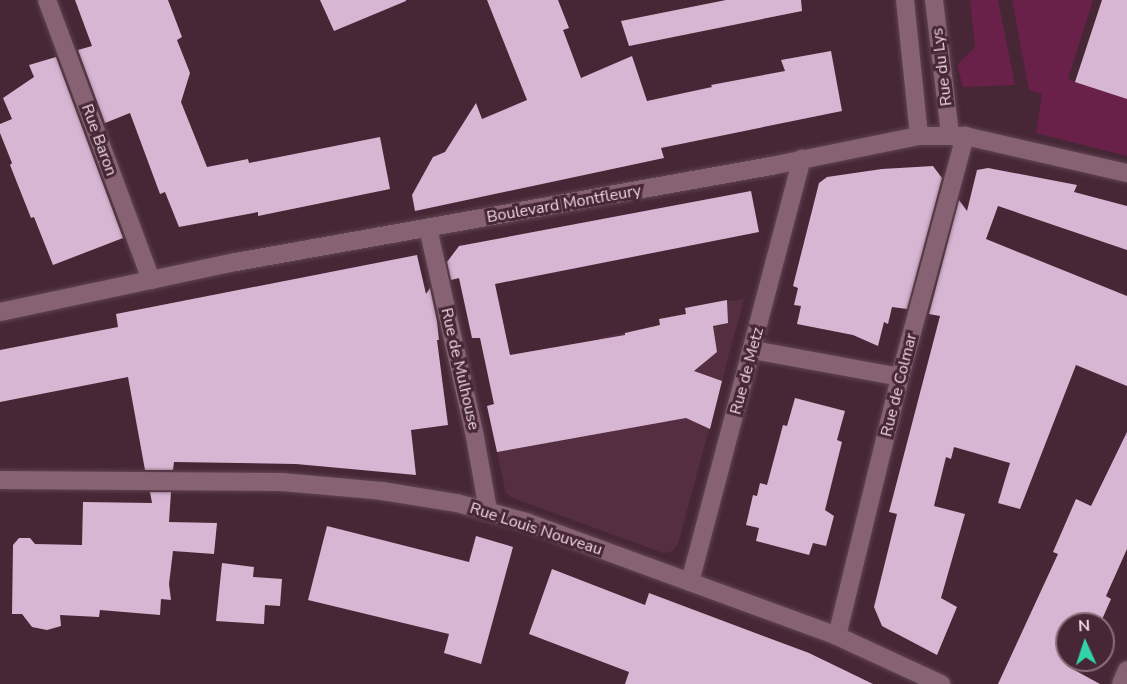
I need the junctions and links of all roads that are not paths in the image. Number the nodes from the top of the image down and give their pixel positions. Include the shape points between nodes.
1 (47, 0) edge
2 (934, 0) edge
3 (905, 2) edge
4 (957, 135) junction
5 (919, 136) junction
6 (802, 159) junction
7 (1127, 173) edge
8 (428, 228) junction
9 (151, 280) junction
10 (0, 312) edge
11 (753, 350) junction
12 (900, 377) junction
13 (0, 480) edge
14 (488, 510) junction
15 (690, 582) junction
16 (837, 636) junction
17 (1127, 670) edge
18 (941, 684) edge
19 (1121, 684) edge

1 - 9 street, Rue Baron
2 - 3 street, Rue du Lys
2 - 4 street, Rue du Lys
3 - 5 street, Rue du Lys
4 - 5 street, Boulevard Montfleury
4 - 7 street, Boulevard Montfleury
4 - 12 street, Rue de Colmar
5 - 6 street, Boulevard Montfleury
6 - 8 street, Boulevard Montfleury
6 - 11 street, Rue de Metz
8 - 9 street, Boulevard Montfleury
8 - 14 street, Rue de Mulhouse via 476,437
9 - 10 street, Boulevard Montfleury
11 - 12 street
11 - 15 street, Rue de Metz
12 - 16 street, Rue de Colmar
13 - 14 street, Rue Louis Nouveau via 317,484
14 - 15 street, Rue Louis Nouveau
15 - 16 street, Rue Louis Nouveau
16 - 18 street, Rue Louis Nouveau
17 - 19 street

